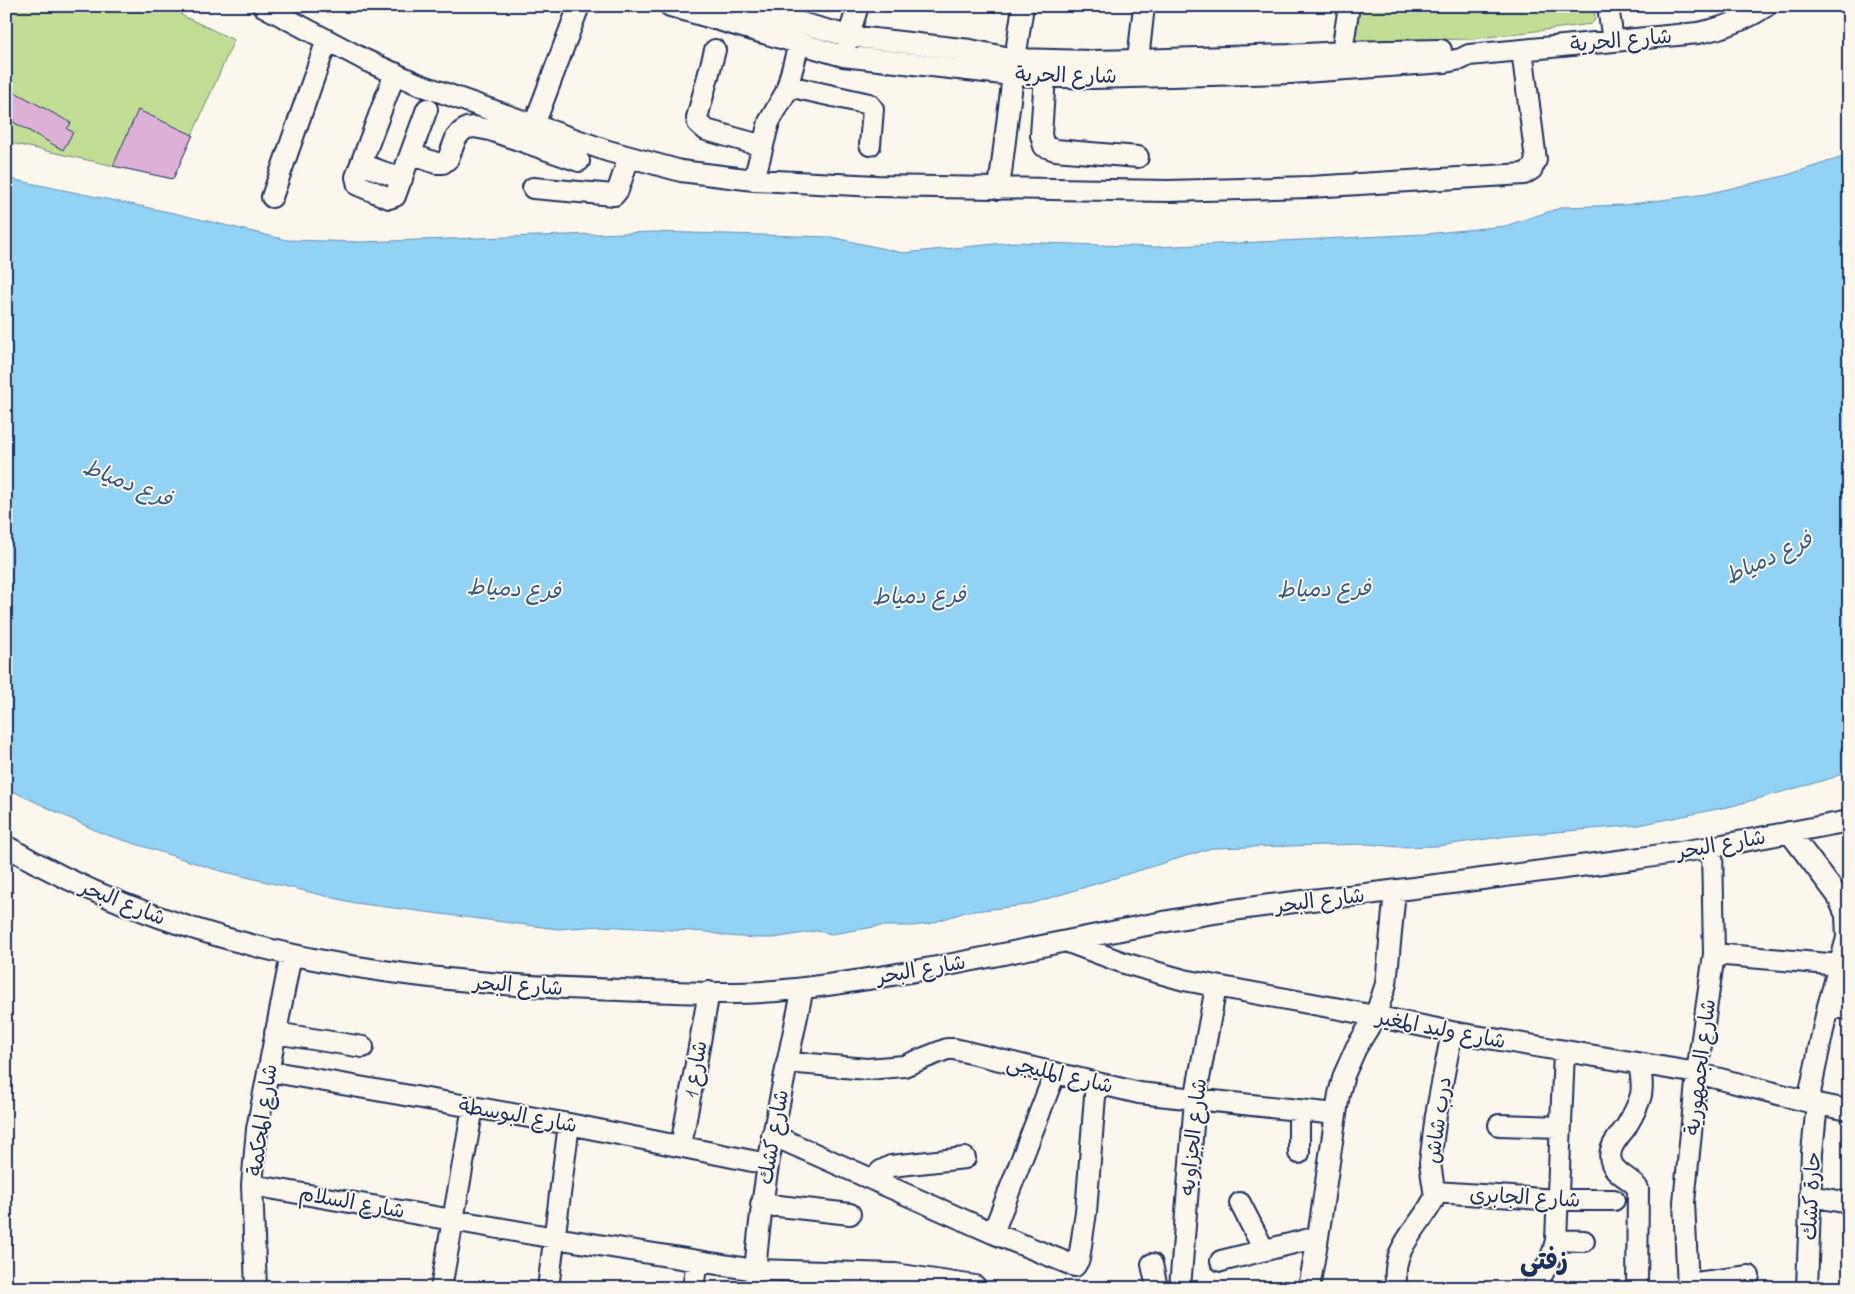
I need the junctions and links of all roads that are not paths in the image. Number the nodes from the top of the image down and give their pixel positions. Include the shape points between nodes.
1 (263, 6) edge
2 (579, 6) edge
3 (670, 6) edge
4 (739, 6) edge
5 (858, 6) edge
6 (1023, 6) edge
7 (1144, 6) edge
8 (1349, 6) edge
9 (1608, 6) edge
10 (1766, 6) edge
11 (714, 13) edge
12 (848, 36) junction
13 (327, 40) junction
14 (1613, 40) junction
15 (799, 44) junction
16 (715, 50) dead end
17 (970, 50) junction
18 (1522, 50) junction
19 (843, 56) junction
20 (1138, 60) junction
21 (1340, 61) junction
22 (1014, 67) junction
23 (967, 70) junction
24 (1092, 70) junction
25 (395, 73) junction
26 (1044, 76) junction
27 (788, 86) junction
28 (427, 109) dead end
29 (534, 125) junction
30 (870, 145) dead end
31 (763, 146) junction
32 (411, 154) junction
33 (629, 157) junction
34 (1138, 157) dead end
35 (579, 161) dead end
36 (361, 164) junction
37 (754, 180) junction
38 (399, 186) junction
39 (533, 188) dead end
40 (999, 189) junction
41 (272, 197) dead end
42 (1849, 820) edge
43 (1789, 832) junction
44 (6, 846) edge
45 (1712, 847) junction
46 (1395, 891) junction
47 (1068, 942) junction
48 (291, 954) junction
49 (1714, 954) junction
50 (1840, 965) junction
51 (1216, 987) junction
52 (803, 988) junction
53 (709, 992) junction
54 (1828, 1006) junction
55 (1849, 1009) edge
56 (1375, 1017) junction
57 (1452, 1032) junction
58 (275, 1033) junction
59 (363, 1047) dead end
60 (1564, 1052) junction
61 (787, 1062) junction
62 (1638, 1064) junction
63 (268, 1071) junction
64 (1055, 1073) junction
65 (1697, 1074) junction
66 (1096, 1083) junction
67 (1195, 1100) junction
68 (1813, 1103) junction
69 (473, 1107) junction
70 (1299, 1110) junction
71 (1849, 1110) edge
72 (1336, 1114) junction
73 (569, 1124) junction
74 (1499, 1125) dead end
75 (1560, 1127) junction
76 (772, 1135) junction
77 (681, 1146) junction
78 (1299, 1153) dead end
79 (964, 1158) dead end
80 (767, 1164) junction
81 (873, 1180) junction
82 (252, 1185) junction
83 (1435, 1192) junction
84 (1810, 1196) junction
85 (1558, 1200) junction
86 (1614, 1200) dead end
87 (1240, 1203) dead end
88 (1849, 1203) edge
89 (761, 1204) junction
90 (850, 1214) dead end
91 (453, 1220) junction
92 (993, 1233) junction
93 (1318, 1237) junction
94 (555, 1238) junction
95 (1556, 1240) junction
96 (1584, 1240) dead end
97 (1264, 1250) junction
98 (697, 1261) junction
99 (1221, 1261) dead end
100 (1152, 1264) dead end
101 (1749, 1276) dead end
102 (755, 1279) edge
103 (975, 1286) dead end
104 (1688, 1286) edge
105 (256, 1288) edge
106 (441, 1288) edge
107 (548, 1288) edge
108 (693, 1288) edge
109 (1157, 1288) edge
110 (1180, 1288) edge
111 (1309, 1288) edge
112 (1397, 1288) edge
113 (1533, 1288) edge
114 (1637, 1288) edge
115 (1807, 1288) edge

1 - 13 street
2 - 29 street
3 - 11 street, شارع الحرية
4 - 12 street, شارع الحرية
5 - 12 street
6 - 22 street
7 - 20 street
8 - 21 street
9 - 14 street
10 - 14 street, شارع الحرية via 1727,27 1698,33
11 - 15 street, شارع الحرية
12 - 17 street, شارع الحرية
12 - 19 street
13 - 25 street
13 - 41 street
14 - 18 street, شارع الحرية
15 - 19 street, شارع الحرية
15 - 27 street
16 - 31 street via 698,123 706,130
17 - 22 street, شارع الحرية
17 - 23 street
18 - 21 street, شارع الحرية via 1469,55 1444,50
18 - 40 street via 1536,160 1532,169 1524,174 1310,187
19 - 23 street, شارع الحرية
20 - 21 street, شارع الحرية
20 - 24 street, شارع الحرية
21 - 24 street, شارع الحرية
22 - 23 street, شارع الحرية
22 - 24 street, شارع الحرية
22 - 26 street, شارع الحرية
22 - 40 street
24 - 26 street, شارع الحرية
25 - 29 street
25 - 36 street
26 - 34 street via 1041,135 1044,146 1055,150
27 - 30 street via 870,104 873,109
27 - 31 street via 769,122
28 - 32 street
29 - 33 street
31 - 37 street
32 - 35 street via 443,163 461,132 474,127
32 - 38 street
33 - 37 street via 681,171
33 - 39 street via 614,194
36 - 38 street
36 - 38 street via 356,180 360,187 389,198
37 - 40 street
42 - 43 street, شارع البحر
43 - 45 street, شارع البحر
43 - 50 street, حارة كشك via 1837,895 1846,915 1847,938
44 - 48 street, شارع البحر via 109,899 183,926
45 - 46 street, شارع البحر
45 - 49 street, شارع الجمهورية
46 - 47 street, شارع البحر via 1210,914
46 - 56 street via 1386,984
47 - 51 street, شارع وليد المغير via 1124,963
47 - 52 street, شارع البحر via 888,976
48 - 53 street, شارع البحر via 335,964 444,979 548,988
48 - 58 street, شارع المحكمة
49 - 50 street
49 - 65 street, شارع الجمهورية
50 - 54 street, حارة كشك
51 - 56 street, شارع وليد المغير
51 - 67 street, شارع الجزاويه
52 - 53 street, شارع البحر
52 - 61 street, شارع كشك
53 - 77 street, شارع 1
54 - 55 street
54 - 68 street, حارة كشك
56 - 57 street, شارع وليد المغير
56 - 72 street via 1344,1075
57 - 60 street, شارع وليد المغير
57 - 83 street, درب شاش via 1430,1163
58 - 59 street
58 - 63 street, شارع المحكمة
60 - 62 street, شارع وليد المغير
60 - 75 street
61 - 64 street, شارع المليجى via 867,1069 904,1066 954,1049
61 - 76 street, شارع كشك
62 - 65 street, شارع وليد المغير
62 - 114 street via 1641,1094 1610,1155 1615,1169 1638,1189
63 - 69 street, شارع البوسطة
63 - 82 street, شارع المحكمة via 257,1129
64 - 66 street, شارع المليجى
64 - 92 street
65 - 68 street, شارع وليد المغير
65 - 104 street, شارع الجمهورية via 1684,1202
66 - 67 street, شارع المليجى via 1139,1093
66 - 92 street via 1086,1212 1078,1263 1072,1265
67 - 70 street, شارع المليجى
67 - 110 street, شارع الجزاويه
68 - 71 street, شارع وليد المغير
68 - 84 street, حارة كشك
69 - 73 street, شارع البوسطة
69 - 91 street
70 - 72 street, شارع المليجى
70 - 78 street
72 - 93 street
73 - 77 street, شارع البوسطة
73 - 94 street
74 - 75 street
75 - 85 street
76 - 80 street, شارع كشك
76 - 81 street
77 - 80 street, شارع البوسطة
79 - 81 street via 891,1166
80 - 89 street, شارع كشك
81 - 92 street
82 - 91 street, شارع السلام
82 - 105 street, شارع المحكمة
83 - 85 street, شارع الجابرى
83 - 112 street, درب شاش via 1433,1201 1401,1249 1396,1273
84 - 88 street
84 - 115 street, حارة كشك
85 - 86 street, شارع الجابرى
85 - 95 street
87 - 97 street
89 - 90 street
89 - 102 street, شارع كشك
91 - 94 street, شارع السلام
91 - 106 street
93 - 97 street
93 - 111 street
94 - 98 street, شارع السلام
94 - 107 street
95 - 96 street
95 - 113 street via 1548,1266
97 - 99 street
98 - 102 street, شارع السلام
98 - 108 street
100 - 109 street
101 - 104 street
102 - 103 street, شارع السلام via 895,1274

